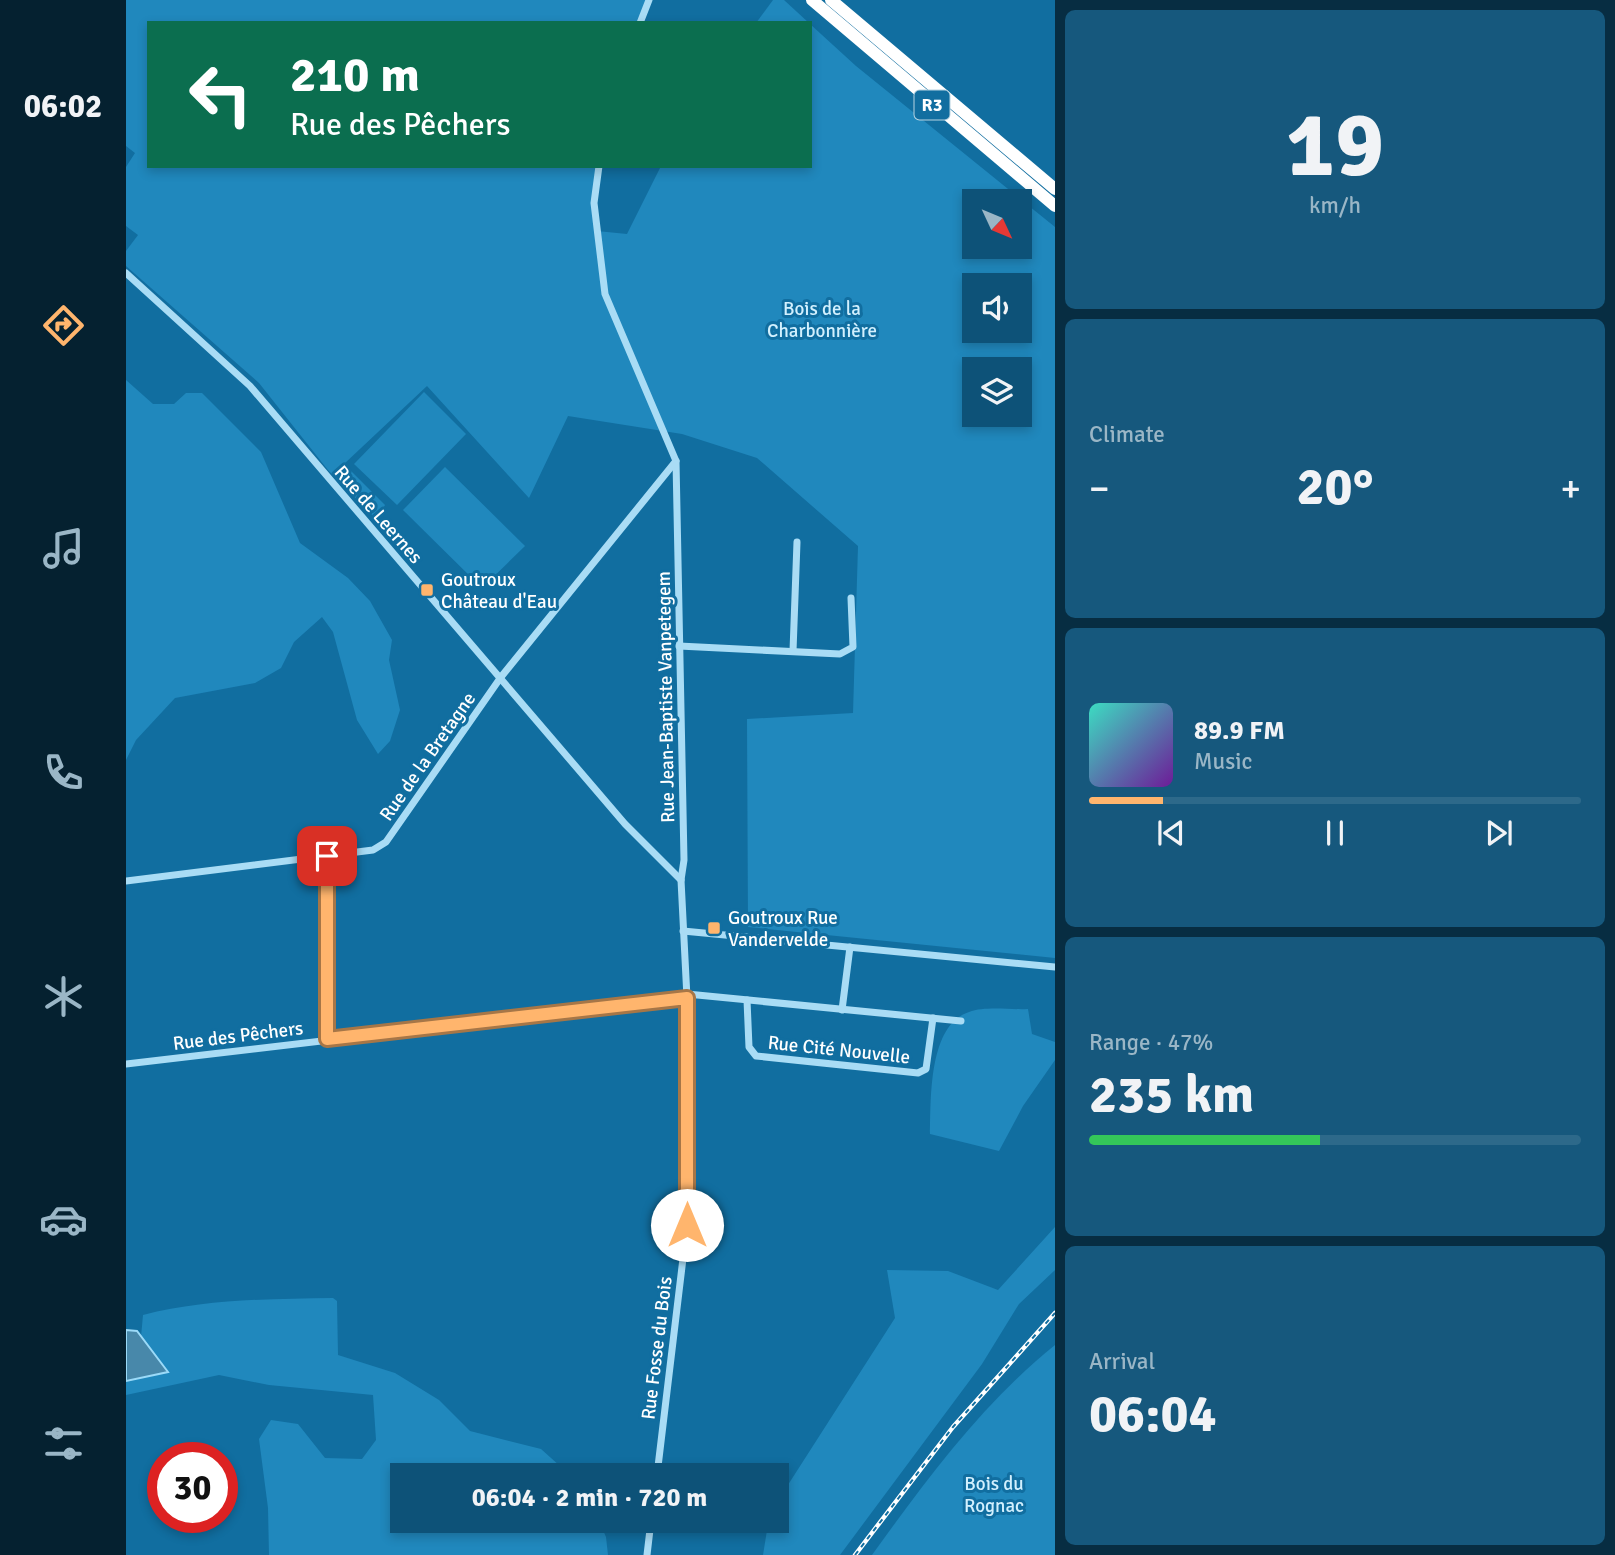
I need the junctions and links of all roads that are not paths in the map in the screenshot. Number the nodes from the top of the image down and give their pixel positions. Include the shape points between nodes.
1 (649, 0) edge
2 (812, 0) edge
3 (831, 0) edge
4 (640, 21) edge
5 (599, 168) edge
6 (1055, 190) edge
7 (1055, 206) edge
8 (126, 273) edge
9 (676, 461) junction
10 (797, 542) dead end
11 (851, 598) dead end
12 (679, 646) junction
13 (793, 651) junction
14 (500, 677) junction
15 (327, 856) junction
16 (681, 880) junction
17 (126, 881) edge
18 (683, 931) junction
19 (850, 947) junction
20 (1055, 967) edge
21 (687, 996) junction
22 (747, 1000) junction
23 (842, 1010) junction
24 (933, 1018) junction
25 (961, 1021) dead end
26 (327, 1039) junction
27 (126, 1065) edge
28 (658, 1463) edge
29 (650, 1533) edge
30 (647, 1555) edge

1 - 4 street
2 - 7 highway, R3
3 - 6 highway, R3
5 - 9 street via 594,203 605,295
8 - 14 street, Rue de Leernes via 250,386
9 - 12 street, Rue Jean-Baptiste Vanpetegem
9 - 14 street, Rue de la Bretagne
10 - 13 street
11 - 13 street via 853,647 840,654
12 - 13 street
12 - 16 street, Rue Jean-Baptiste Vanpetegem
14 - 15 street, Rue de la Bretagne via 386,842 373,850
14 - 16 street, Rue de Leernes via 625,824
15 - 17 street, Rue de la Bretagne
15 - 26 street
16 - 18 street, Rue Jean-Baptiste Vanpetegem
18 - 19 street
18 - 21 street, Rue Jean-Baptiste Vanpetegem
19 - 20 street
19 - 23 street
21 - 22 street, Rue Cité Nouvelle
21 - 26 street, Rue des Pêchers
21 - 28 street, Rue Fosse du Bois via 687,1225
22 - 23 street, Rue Cité Nouvelle
22 - 24 street, Rue Cité Nouvelle via 750,1046 755,1056 918,1073 926,1069
23 - 24 street, Rue Cité Nouvelle
24 - 25 street, Rue Cité Nouvelle
26 - 27 street, Rue des Pêchers
29 - 30 street

